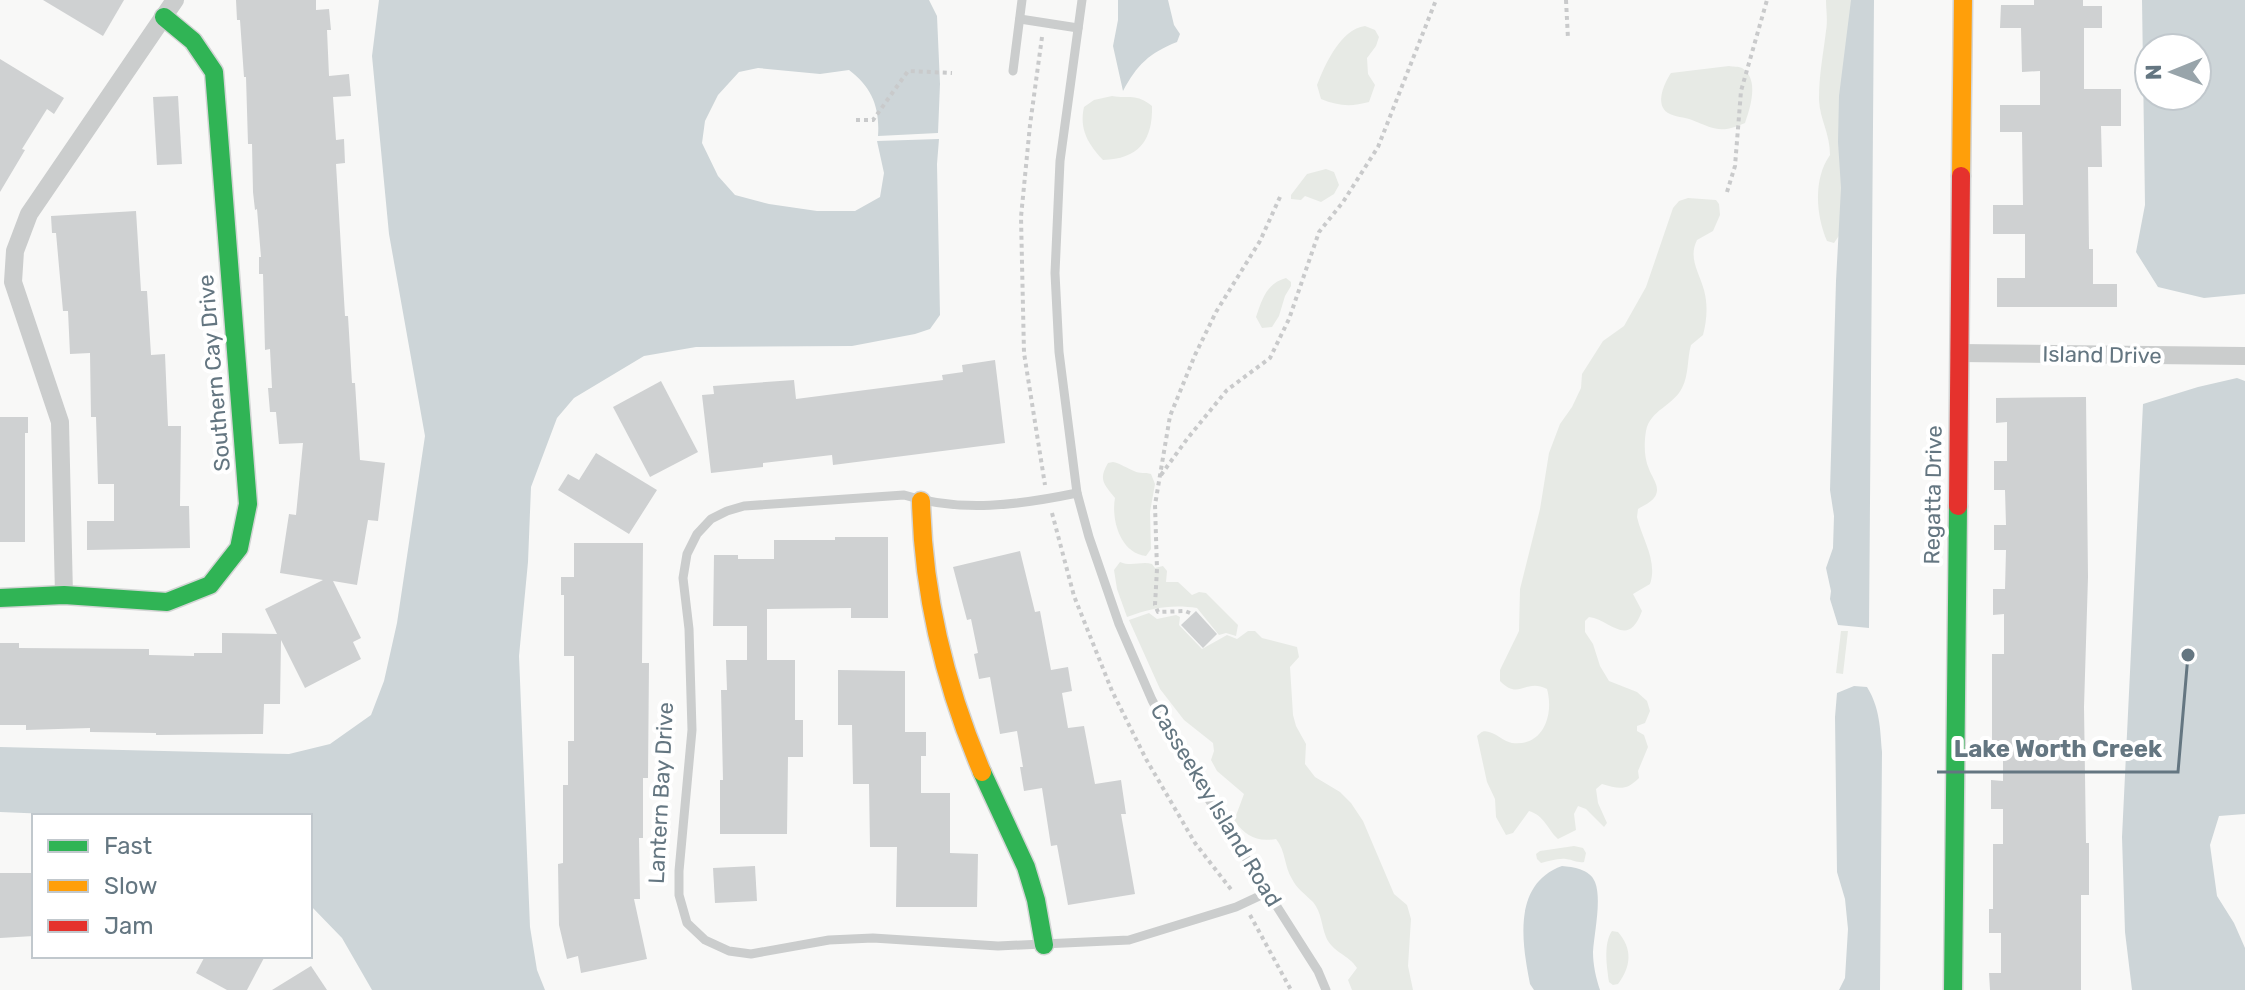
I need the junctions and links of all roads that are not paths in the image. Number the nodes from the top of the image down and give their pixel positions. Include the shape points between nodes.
1 (175, 0) edge
2 (1022, 0) edge
3 (1082, 0) edge
4 (1963, 0) edge
5 (164, 17) junction
6 (1020, 19) junction
7 (1078, 28) junction
8 (1013, 71) dead end
9 (1959, 353) junction
10 (2245, 356) edge
11 (1077, 493) junction
12 (921, 501) junction
13 (64, 595) junction
14 (0, 598) edge
15 (1268, 892) junction
16 (1044, 945) junction
17 (1326, 990) edge
18 (1953, 990) edge

1 - 5 street
2 - 6 lane
3 - 7 lane, Casseekey Island Road
4 - 9 street, Regatta Drive
5 - 13 street via 29,214 15,251 13,282 60,422
5 - 13 street, Southern Cay Drive via 193,41 214,72 248,504 239,548 210,585 167,602
6 - 7 lane
6 - 8 lane
7 - 11 lane, Casseekey Island Road via 1060,161 1055,273
9 - 10 street, Island Drive
9 - 18 street, Regatta Drive
11 - 12 lane, Lantern Bay Drive via 987,507
11 - 15 lane, Casseekey Island Road via 1119,624 1152,700
12 - 16 street via 926,594 938,652 987,784 1022,856
12 - 16 lane, Lantern Bay Drive via 904,495 744,506 711,519 697,534 683,578 692,730 679,895 687,923 705,940 729,951 751,954 873,938
13 - 14 street, Southern Cay Drive
15 - 16 lane, Lantern Bay Drive via 1129,940
15 - 17 lane, Casseekey Island Road

